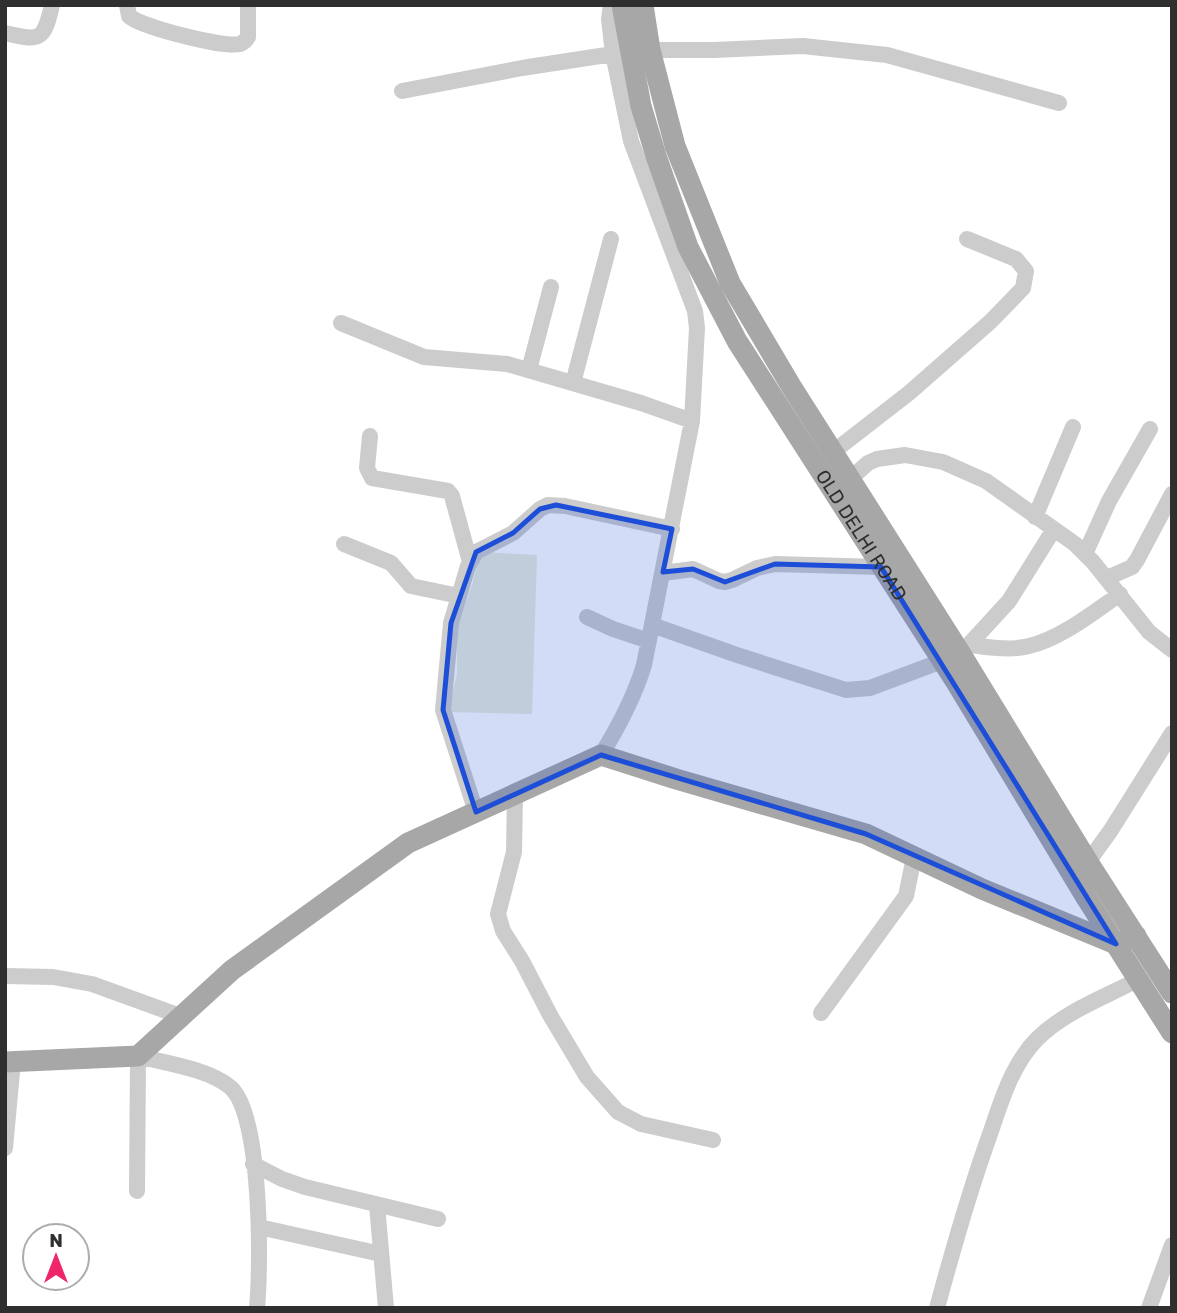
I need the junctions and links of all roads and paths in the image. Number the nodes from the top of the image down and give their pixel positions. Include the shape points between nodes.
1 (52, 5) edge
2 (127, 5) edge
3 (248, 5) edge
4 (611, 5) edge
5 (622, 5) edge
6 (643, 5) edge
7 (5, 33) edge
8 (650, 50) junction
9 (612, 54) junction
10 (402, 92) dead end
11 (1059, 103) dead end
12 (611, 239) dead end
13 (967, 239) dead end
14 (551, 287) dead end
15 (341, 323) dead end
16 (529, 370) junction
17 (573, 383) junction
18 (692, 421) junction
19 (1073, 427) dead end
20 (1150, 429) dead end
21 (370, 436) dead end
22 (833, 452) junction
23 (850, 479) junction
24 (1172, 494) edge
25 (1035, 517) junction
26 (672, 529) junction
27 (1054, 529) junction
28 (344, 544) dead end
29 (1085, 554) junction
30 (470, 562) junction
31 (881, 567) junction
32 (663, 573) junction
33 (1107, 578) junction
34 (1120, 594) junction
35 (458, 596) junction
36 (587, 617) dead end
37 (651, 633) junction
38 (1172, 650) edge
39 (957, 653) junction
40 (1172, 733) edge
41 (601, 755) junction
42 (515, 794) junction
43 (476, 812) junction
44 (914, 857) junction
45 (1088, 862) junction
46 (1136, 936) junction
47 (1116, 944) junction
48 (5, 976) edge
49 (1137, 980) junction
50 (1170, 986) edge
51 (821, 1013) dead end
52 (183, 1017) junction
53 (1172, 1033) edge
54 (138, 1056) junction
55 (9, 1062) edge
56 (713, 1140) dead end
57 (5, 1148) edge
58 (253, 1164) junction
59 (137, 1191) dead end
60 (377, 1205) junction
61 (438, 1219) dead end
62 (259, 1227) junction
63 (1172, 1245) edge
64 (381, 1254) junction
65 (257, 1308) edge
66 (386, 1308) edge
67 (937, 1308) edge
68 (1149, 1308) edge

1 - 7 street via 41,35
2 - 3 street via 129,16 139,22 235,44 248,37
4 - 9 street
5 - 31 main road, OLD DELHI ROAD via 640,106 688,247 737,341
6 - 8 main road, OLD DELHI ROAD
8 - 11 street via 803,46 876,53
8 - 22 main road, OLD DELHI ROAD via 675,146 730,283
9 - 10 street
9 - 18 street via 636,156 695,312
12 - 17 street
13 - 22 street via 1016,258 1026,271 1023,288 962,348
14 - 16 street
15 - 16 street via 424,357 495,361
16 - 17 street
17 - 18 street
18 - 26 street
19 - 25 street
20 - 29 street
21 - 30 street via 367,468 372,478 448,491 452,496
22 - 23 main road, OLD DELHI ROAD
23 - 25 street via 868,463 888,456 927,458 986,481
23 - 39 main road, OLD DELHI ROAD
24 - 33 street via 1132,567
25 - 27 street
26 - 30 street via 548,505 513,533 480,549
26 - 32 street
27 - 29 street
27 - 39 street via 1009,601
28 - 35 street via 391,563 411,586
29 - 33 street
30 - 35 street
31 - 32 street via 775,564 725,582 693,569
31 - 39 main road, OLD DELHI ROAD
32 - 37 street
33 - 34 street
34 - 38 street via 1149,632
34 - 39 street via 1039,643
35 - 43 street via 448,639 443,710
36 - 37 street via 612,629
37 - 39 street via 846,690 870,688
37 - 41 street via 636,690
39 - 45 main road, OLD DELHI ROAD
39 - 47 main road, OLD DELHI ROAD
40 - 45 street
41 - 42 main road
41 - 44 main road via 866,834
42 - 43 main road
42 - 56 street via 514,852 498,914 550,1015 587,1077 618,1112 641,1124
43 - 52 main road via 408,843 232,970
44 - 47 main road
44 - 51 street via 906,896
45 - 46 main road, OLD DELHI ROAD
46 - 47 main road
46 - 50 main road, OLD DELHI ROAD
47 - 49 main road, OLD DELHI ROAD
48 - 52 street via 92,984
49 - 50 main road
49 - 53 main road, OLD DELHI ROAD
49 - 67 street via 1050,1027 1026,1050 999,1107 965,1205
52 - 54 main road
54 - 55 main road
54 - 58 street via 216,1077 236,1092
54 - 59 street
55 - 57 street
58 - 60 street via 292,1184
58 - 62 street
60 - 61 street
60 - 64 street
62 - 64 street
62 - 65 street
63 - 68 street
64 - 66 street

